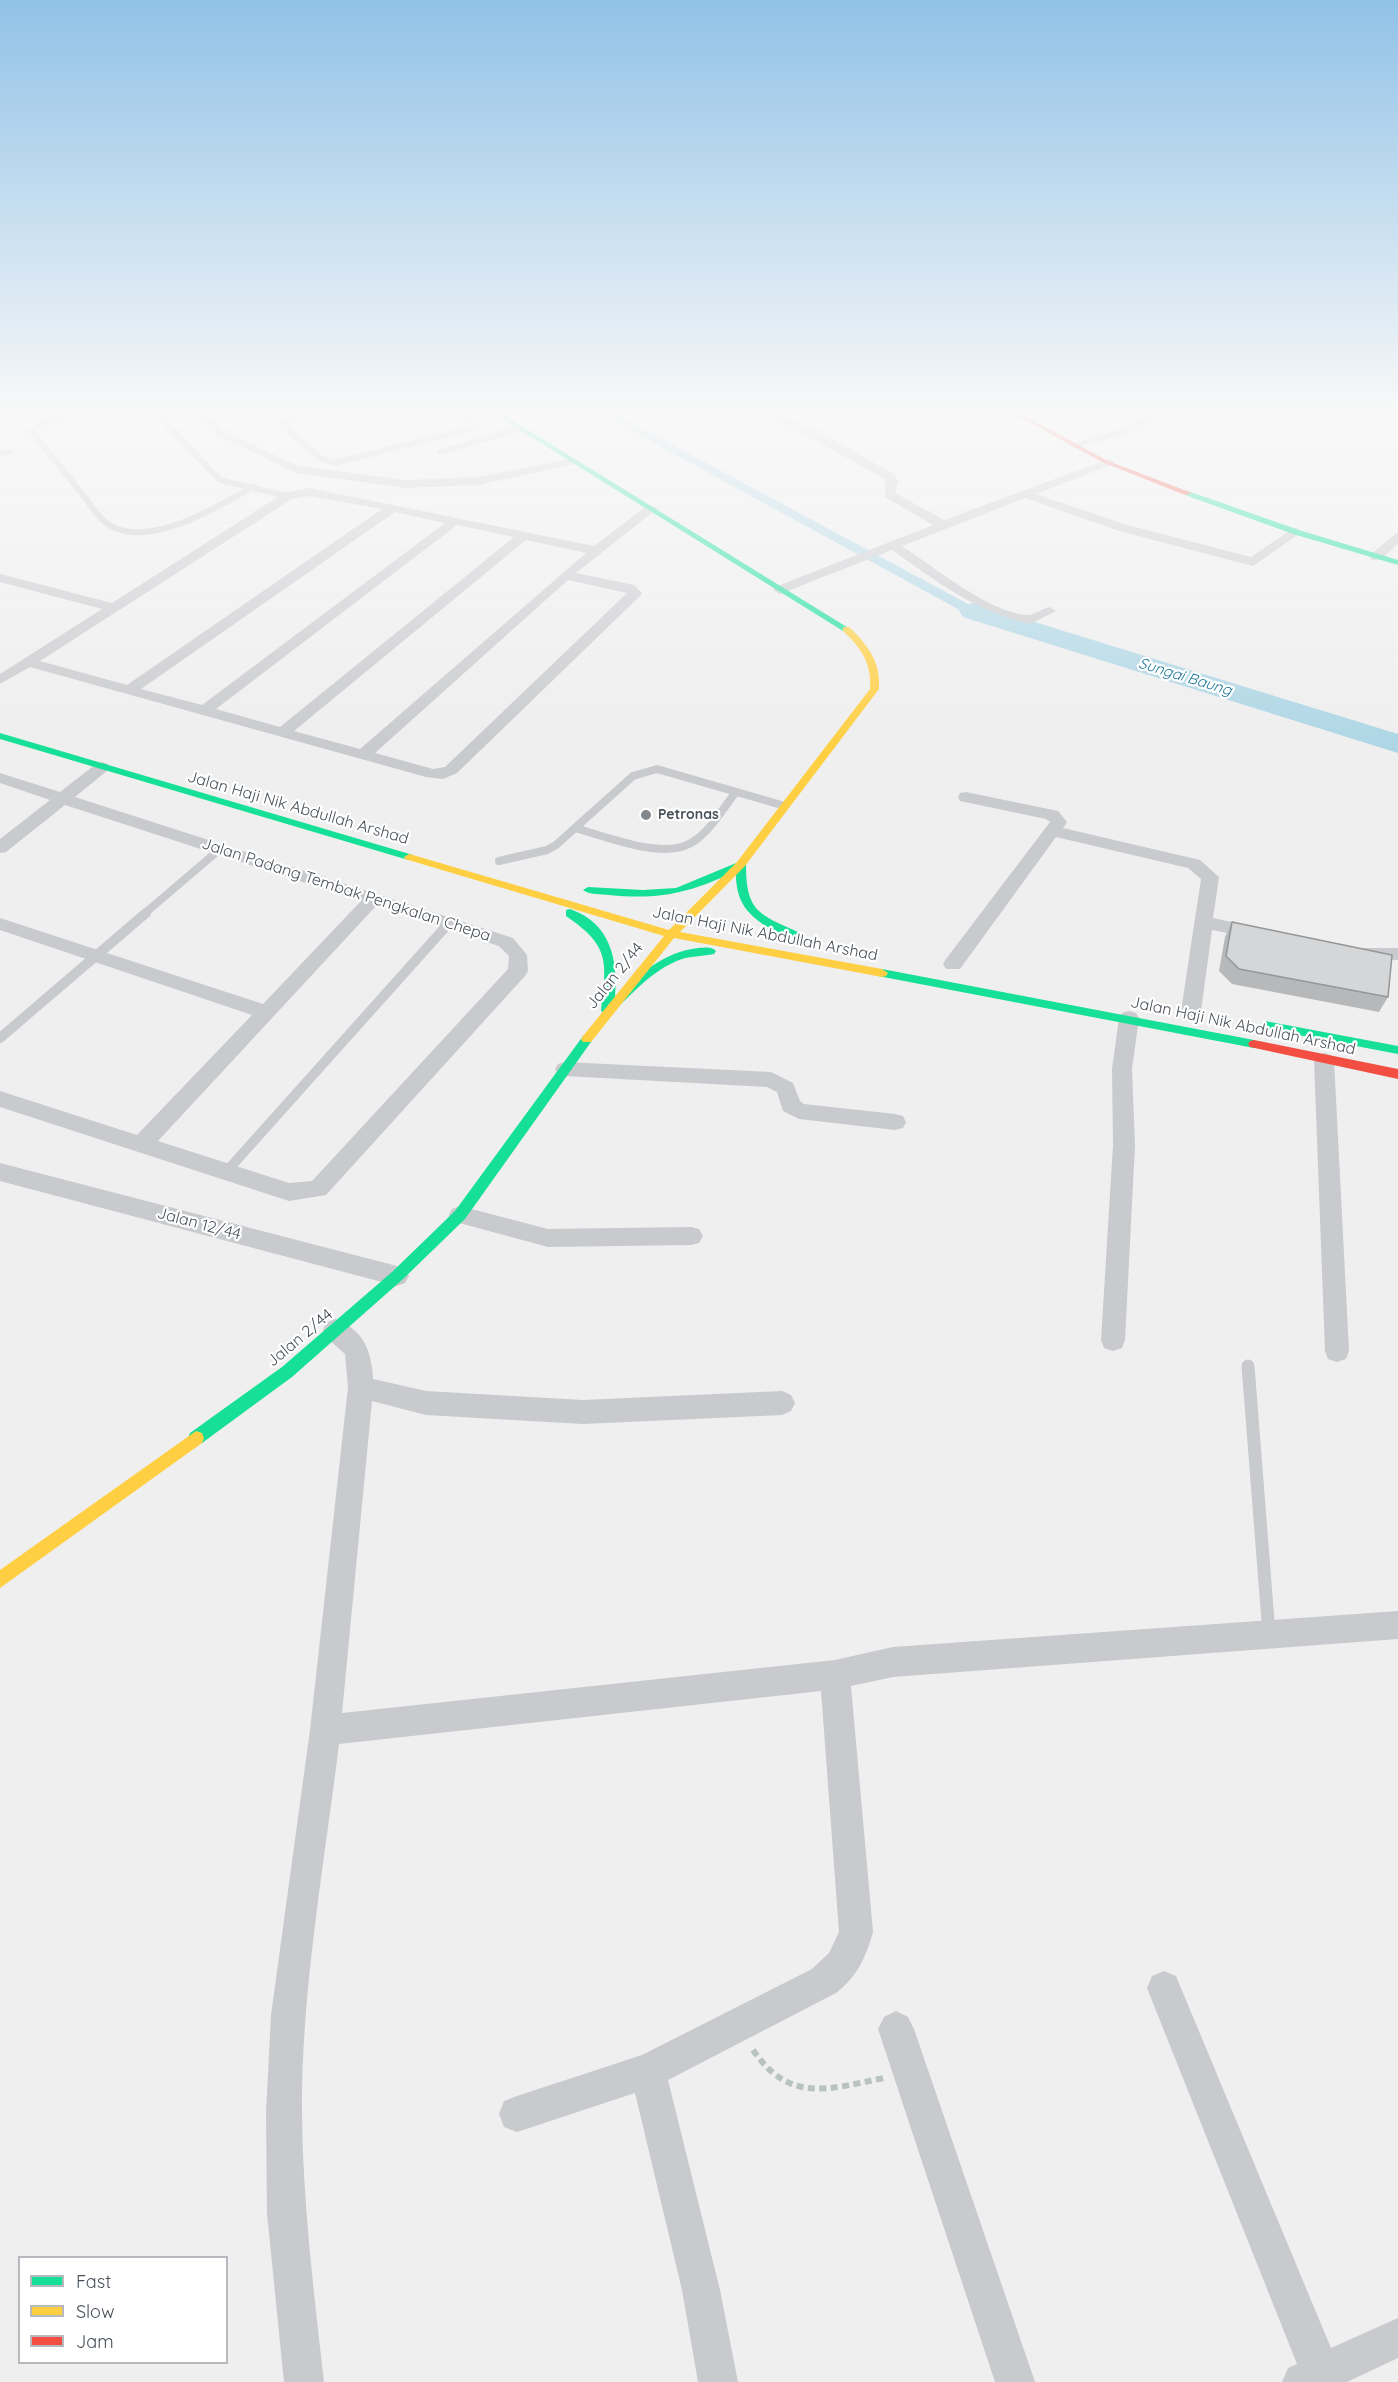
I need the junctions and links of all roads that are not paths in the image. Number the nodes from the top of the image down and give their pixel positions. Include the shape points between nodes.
1 (107, 523) edge
2 (178, 523) edge
3 (246, 523) edge
4 (370, 523) edge
5 (452, 523) edge
6 (466, 523) edge
7 (633, 523) edge
8 (676, 523) edge
9 (940, 523) edge
10 (948, 523) edge
11 (1110, 523) edge
12 (1272, 523) edge
13 (943, 525) junction
14 (1296, 532) junction
15 (524, 535) junction
16 (1398, 536) edge
17 (893, 546) junction
18 (597, 551) junction
19 (1376, 557) junction
20 (1398, 563) edge
21 (565, 575) junction
22 (0, 578) edge
23 (780, 590) junction
24 (116, 608) junction
25 (1049, 610) dead end
26 (31, 663) junction
27 (0, 680) edge
28 (130, 690) junction
29 (204, 711) junction
30 (282, 732) junction
31 (0, 736) edge
32 (363, 755) junction
33 (102, 767) junction
34 (0, 778) edge
35 (736, 792) junction
36 (966, 797) dead end
37 (63, 798) junction
38 (785, 806) junction
39 (575, 828) junction
40 (1052, 831) junction
41 (0, 848) edge
42 (220, 849) junction
43 (493, 860) joint
44 (741, 864) junction
45 (521, 868) dead end
46 (539, 896) junction
47 (373, 898) junction
48 (696, 917) junction
49 (1204, 922) junction
50 (449, 923) junction
51 (0, 924) edge
52 (748, 927) dead end
53 (671, 934) junction
54 (1273, 936) edge
55 (1342, 951) edge
56 (1398, 954) edge
57 (96, 956) junction
58 (790, 957) junction
59 (948, 963) joint
60 (974, 968) dead end
61 (607, 1011) junction
62 (1191, 1011) dead end
63 (266, 1012) junction
64 (1129, 1018) junction
65 (1248, 1022) dead end
66 (0, 1038) edge
67 (1398, 1050) edge
68 (1324, 1060) junction
69 (565, 1069) junction
70 (1398, 1074) edge
71 (0, 1099) edge
72 (895, 1122) dead end
73 (141, 1144) junction
74 (0, 1172) edge
75 (226, 1172) junction
76 (460, 1215) junction
77 (691, 1236) dead end
78 (398, 1276) junction
79 (335, 1330) junction
80 (1113, 1340) dead end
81 (1337, 1351) dead end
82 (1248, 1366) dead end
83 (361, 1387) junction
84 (782, 1403) dead end
85 (0, 1580) edge
86 (1398, 1624) edge
87 (1269, 1634) junction
88 (835, 1675) junction
89 (325, 1730) junction
90 (1164, 1988) dead end
91 (896, 2029) dead end
92 (648, 2071) junction
93 (517, 2114) dead end
94 (1398, 2338) edge
95 (1311, 2378) edge
96 (304, 2382) edge
97 (718, 2382) edge
98 (1015, 2382) edge

1 - 2 lane via 118,529 140,530
3 - 24 street
4 - 28 street
5 - 29 street
6 - 15 street
7 - 18 street
8 - 23 street, Jalan 2/44
9 - 13 street
10 - 13 street
11 - 14 street via 1253,562
12 - 14 street
13 - 17 street
14 - 19 street
15 - 18 street
15 - 30 street
16 - 19 street
17 - 23 street
17 - 25 street via 992,609 1030,620
18 - 21 street
19 - 20 street
21 - 32 street
21 - 32 street via 629,588 635,593 447,772 432,774
22 - 24 street
23 - 38 street, Jalan 2/44 via 857,639 876,663 878,677 869,699
24 - 26 street
26 - 27 street
26 - 28 street
28 - 29 street
29 - 30 street
30 - 32 street
31 - 33 street, Jalan Haji Nik Abdullah Arshad
33 - 37 street
33 - 46 street, Jalan Haji Nik Abdullah Arshad
34 - 37 street, Jalan Padang Tembak Pengkalan Chepa
35 - 38 lane
35 - 39 lane via 657,769 645,771 633,776
35 - 39 lane via 694,840 675,849 660,849
36 - 40 street via 1052,815 1059,822
37 - 41 street
37 - 42 street, Jalan Padang Tembak Pengkalan Chepa
38 - 44 street, Jalan 2/44
39 - 43 lane via 547,850
40 - 49 street via 1194,864 1210,877
40 - 59 street
42 - 47 street, Jalan Padang Tembak Pengkalan Chepa
42 - 57 lane
43 - 45 street
44 - 48 street, Jalan 2/44
44 - 48 street, Jalan Haji Nik Abdullah Arshad via 676,891 582,888
44 - 52 street, Jalan Haji Nik Abdullah Arshad via 738,891 747,909 799,936
46 - 53 street, Jalan Haji Nik Abdullah Arshad
46 - 61 street via 591,924 603,937 613,962
47 - 50 street, Jalan Padang Tembak Pengkalan Chepa
47 - 63 street
48 - 53 street, Jalan 2/44
49 - 54 street
49 - 62 street
50 - 75 lane
50 - 75 street, Jalan Padang Tembak Pengkalan Chepa via 506,942 518,955 518,971 318,1189 290,1192
51 - 57 street
53 - 58 street, Jalan Haji Nik Abdullah Arshad
53 - 61 street, Jalan 2/44
55 - 56 street
57 - 63 street
57 - 66 lane
58 - 61 street via 682,952 658,962
58 - 64 street, Jalan Haji Nik Abdullah Arshad
59 - 60 street
61 - 69 street, Jalan 2/44
63 - 73 street
64 - 68 street, Jalan Haji Nik Abdullah Arshad
64 - 80 street via 1122,1069 1124,1145
65 - 67 street, Jalan Haji Nik Abdullah Arshad
68 - 70 street, Jalan Haji Nik Abdullah Arshad
68 - 81 street
69 - 72 street via 771,1080 786,1088 791,1105 799,1111
69 - 76 street, Jalan 2/44
71 - 73 street, Jalan Padang Tembak Pengkalan Chepa
73 - 75 street, Jalan Padang Tembak Pengkalan Chepa
74 - 78 street, Jalan 12/44
76 - 77 street via 548,1238
76 - 78 street, Jalan 2/44
78 - 79 street, Jalan 2/44
79 - 83 street via 353,1342 359,1352
79 - 85 street, Jalan 2/44 via 287,1372
82 - 87 lane
83 - 84 street via 426,1403 583,1412
83 - 89 street
86 - 87 street
87 - 88 street via 893,1662
88 - 89 street
88 - 92 street via 856,1932 850,1955 824,1981
89 - 96 street via 288,2015 284,2113 286,2214
90 - 95 street
91 - 98 street
92 - 93 street
92 - 97 street via 701,2290
94 - 95 street

